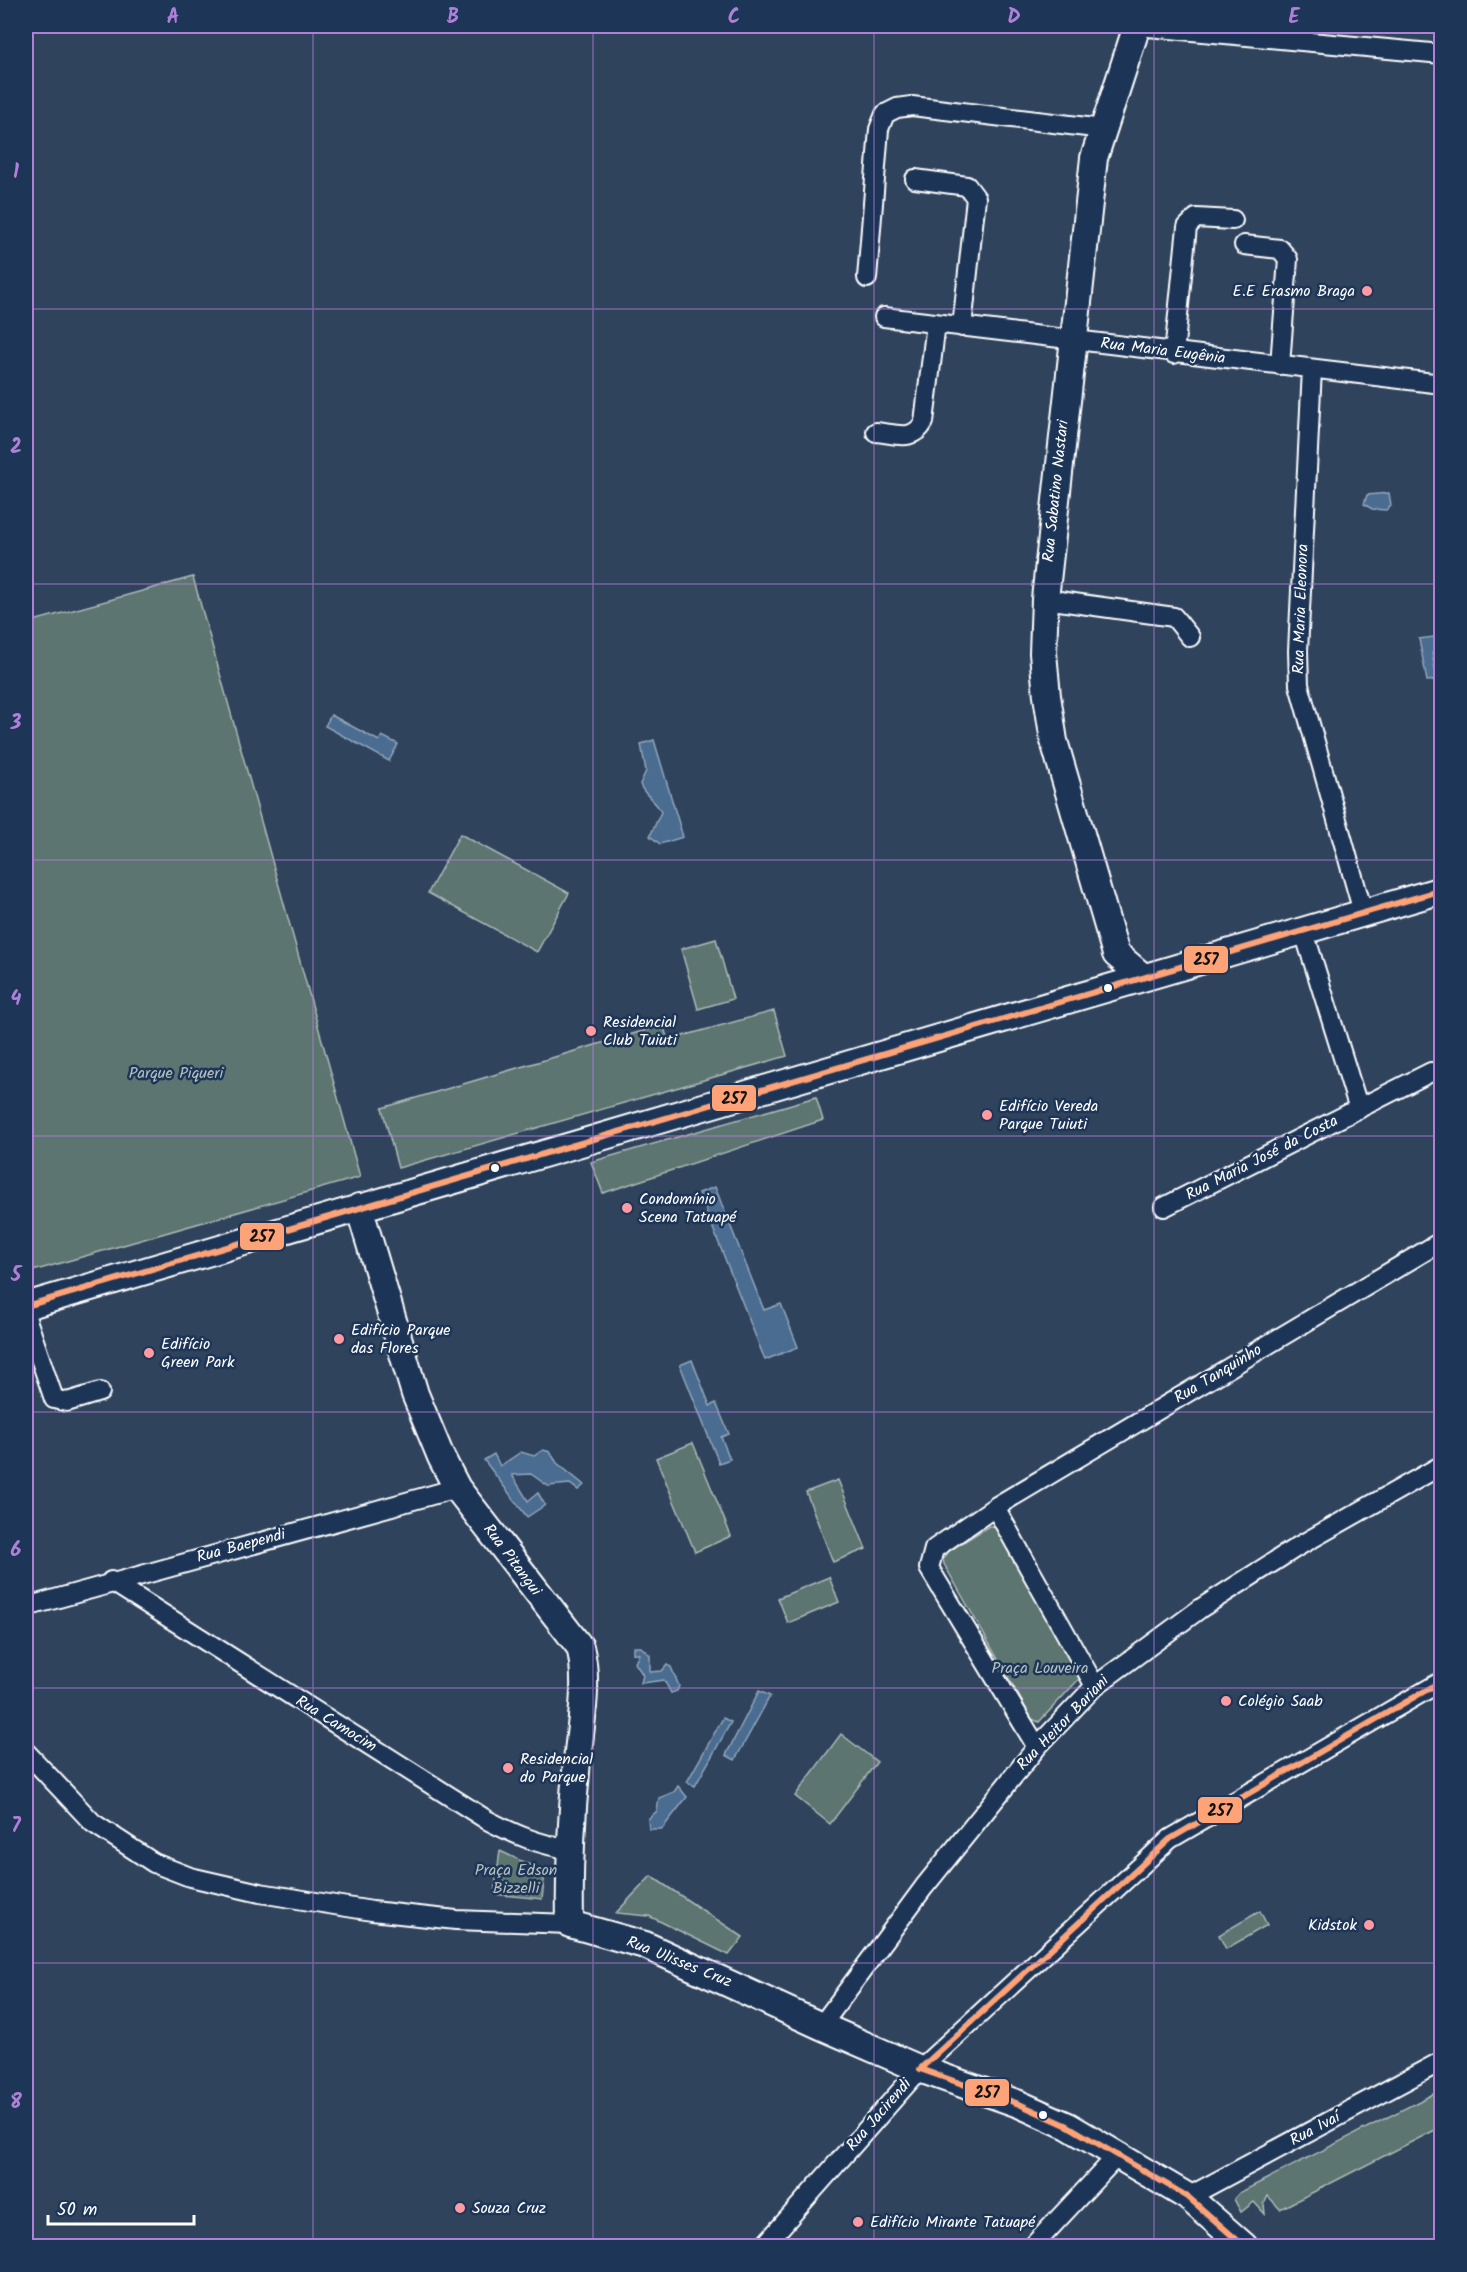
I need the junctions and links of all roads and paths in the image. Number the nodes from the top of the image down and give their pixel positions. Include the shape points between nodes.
1 (1137, 26) edge
2 (1442, 54) edge
3 (1103, 129) junction
4 (915, 179) dead end
5 (1233, 220) dead end
6 (1244, 245) dead end
7 (867, 278) dead end
8 (884, 317) dead end
9 (936, 323) junction
10 (962, 327) junction
11 (1072, 339) junction
12 (1174, 354) junction
13 (1280, 365) junction
14 (1312, 369) junction
15 (1442, 384) edge
16 (876, 432) dead end
17 (1045, 599) junction
18 (1190, 637) dead end
19 (1442, 890) edge
20 (1363, 912) junction
21 (1303, 929) junction
22 (1116, 954) junction
23 (1143, 976) junction
24 (1098, 990) junction
25 (1431, 1072) dead end
26 (1359, 1109) junction
27 (358, 1207) junction
28 (1164, 1207) dead end
29 (1442, 1241) edge
30 (26, 1306) edge
31 (26, 1317) edge
32 (100, 1392) dead end
33 (1442, 1465) edge
34 (458, 1488) junction
35 (995, 1507) junction
36 (111, 1581) junction
37 (28, 1609) edge
38 (1442, 1681) edge
39 (1095, 1686) junction
40 (1037, 1747) junction
41 (26, 1752) edge
42 (569, 1849) junction
43 (570, 1924) junction
44 (821, 2026) junction
45 (1442, 2061) edge
46 (920, 2069) junction
47 (1117, 2156) junction
48 (1188, 2197) junction
49 (764, 2247) edge
50 (1033, 2247) edge
51 (1244, 2247) edge

1 - 2 street
1 - 3 street, Rua Sabatino Nastari
3 - 7 street via 912,106 885,114 879,129
3 - 11 street, Rua Sabatino Nastari via 1094,158
4 - 10 street via 967,186 976,198
5 - 12 street via 1196,218 1187,227
6 - 13 street via 1280,249 1288,259
8 - 9 street, Rua Maria Eugênia
9 - 10 street, Rua Maria Eugênia
9 - 16 street via 924,422 918,433
10 - 11 street, Rua Maria Eugênia
11 - 12 street, Rua Maria Eugênia
11 - 17 street, Rua Sabatino Nastari
12 - 13 street, Rua Maria Eugênia
13 - 14 street, Rua Maria Eugênia
14 - 15 street, Rua Maria Eugênia
14 - 20 street, Rua Maria Eleonora via 1299,684
17 - 18 street via 1174,616
17 - 22 street, Rua Sabatino Nastari via 1043,653 1054,741
19 - 20 street
20 - 21 street
21 - 23 street
21 - 26 street, Rua Maria José da Costa
22 - 23 street
22 - 24 street
23 - 24 street
24 - 27 street
25 - 26 street, Rua Maria José da Costa
26 - 28 street, Rua Maria José da Costa
27 - 30 street
27 - 34 street, Rua Pitangui via 415,1394
29 - 35 street, Rua Tanquinho
31 - 32 street via 54,1399 67,1402
33 - 39 street, Rua Heitor Bariani via 1209,1602
34 - 36 street, Rua Baependi
34 - 42 street, Rua Pitangui via 580,1647 583,1688
35 - 39 street
35 - 40 street via 934,1549 929,1568
36 - 37 street, Rua Baependi
36 - 42 street, Rua Camocim via 487,1820 546,1846
38 - 46 street, Rua Jacirendi via 1170,1839
39 - 40 street, Rua Heitor Bariani
40 - 44 street, Rua Heitor Bariani via 924,1887
41 - 43 street, Rua Ulisses Cruz via 93,1823 154,1863 190,1877 372,1911 456,1920
42 - 43 street, Rua Pitangui
43 - 44 street, Rua Ulisses Cruz via 645,1945
44 - 46 street, Rua Ulisses Cruz
45 - 48 street, Rua Ivaí
46 - 47 street, Rua Ulisses Cruz via 1019,2104 1068,2126
46 - 49 street, Rua Jacirendi
47 - 48 street, Rua Ulisses Cruz
47 - 50 street
48 - 51 street, Rua Ulisses Cruz

